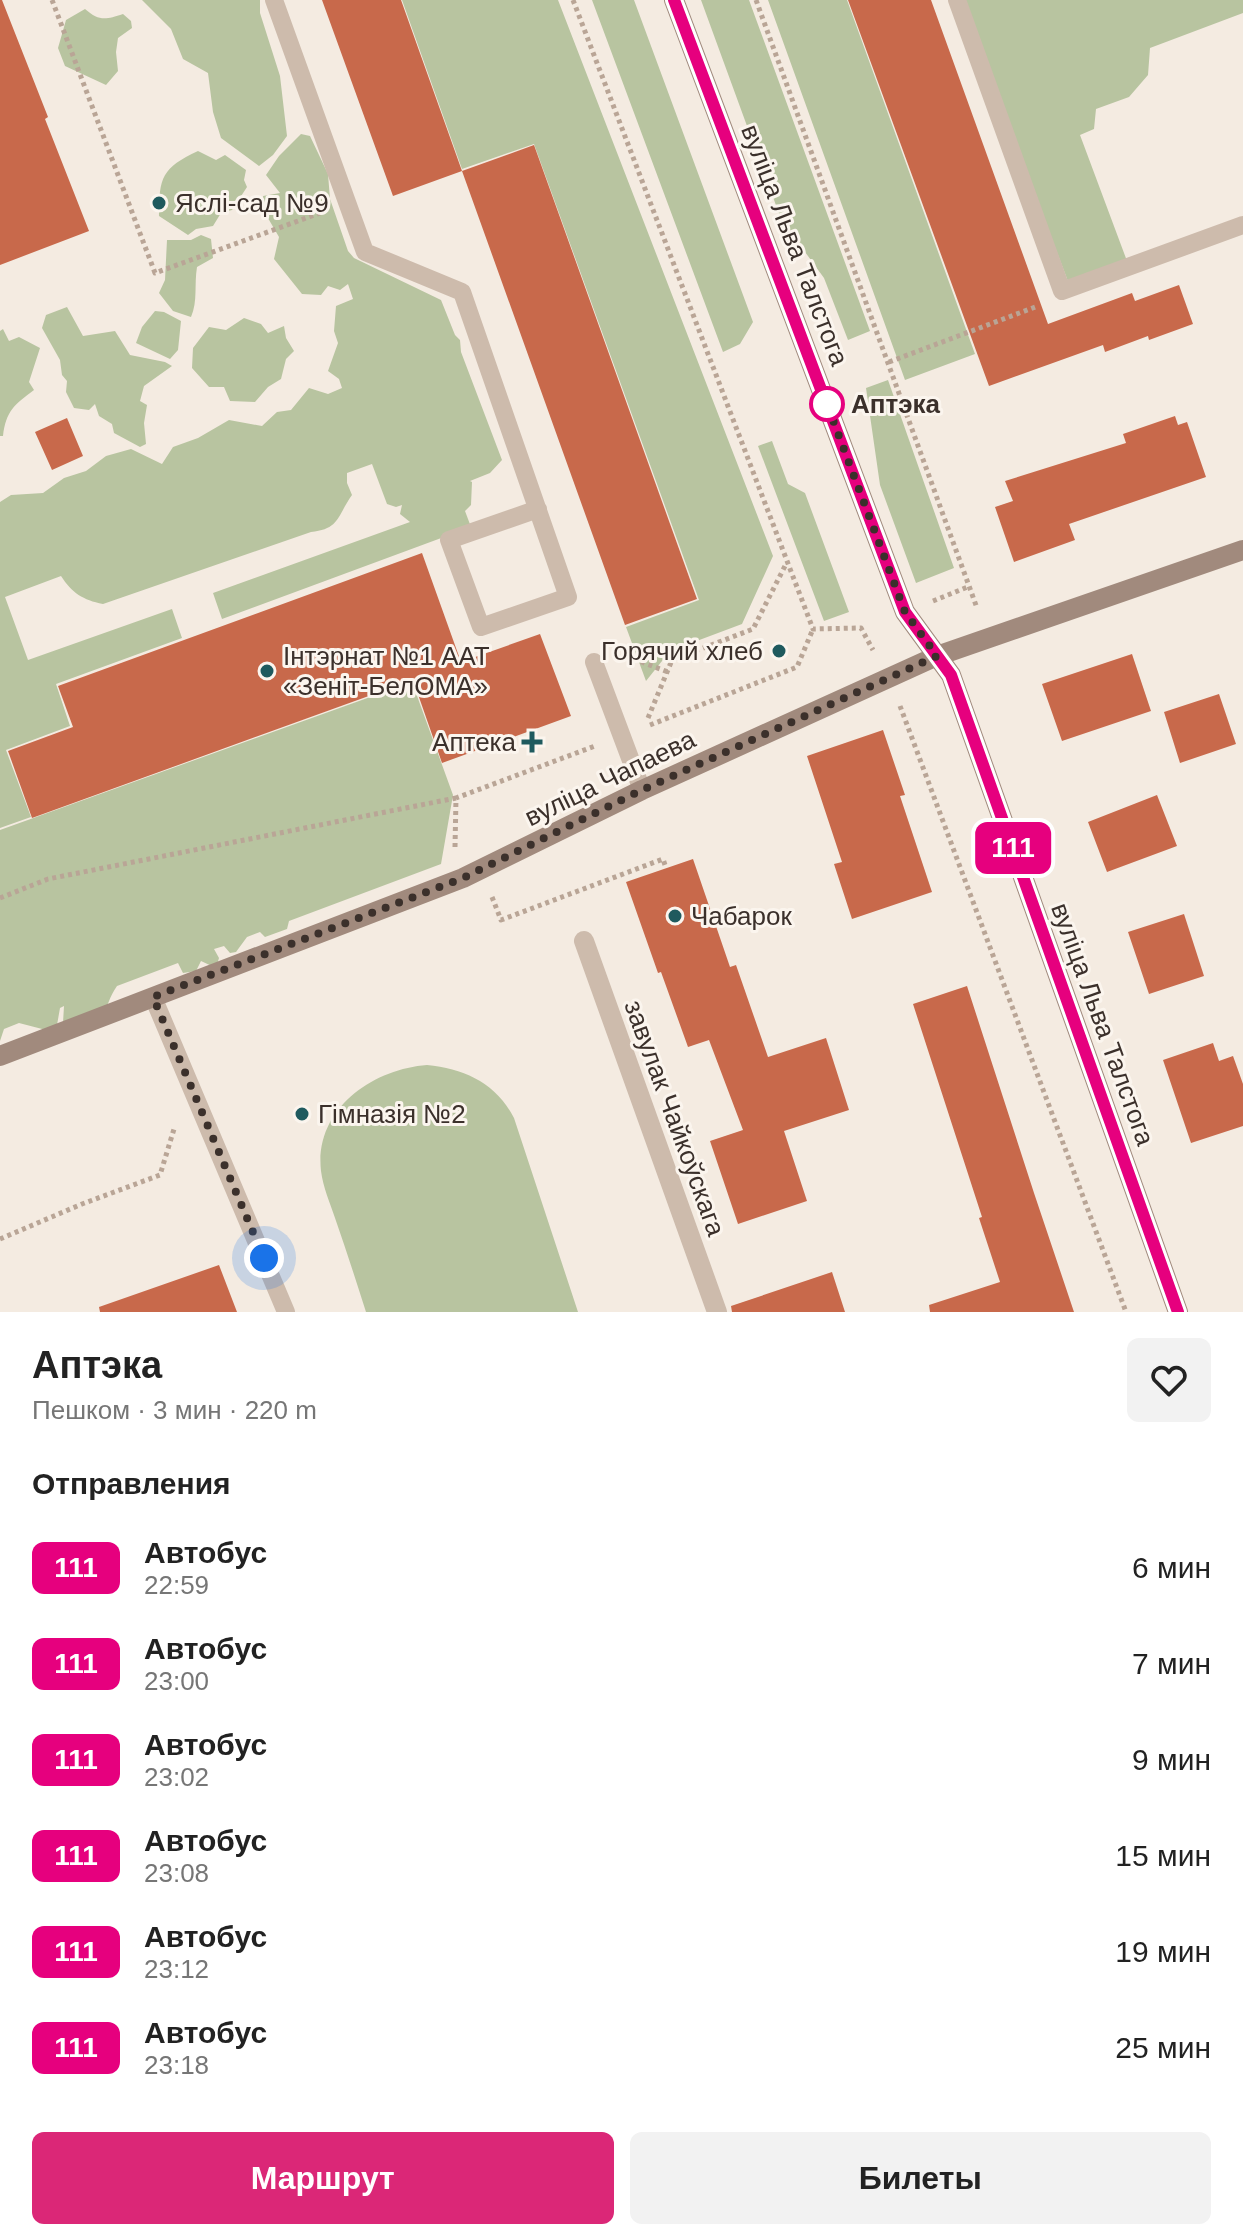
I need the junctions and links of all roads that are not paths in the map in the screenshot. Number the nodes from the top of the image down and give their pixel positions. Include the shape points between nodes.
1 (274, 0) edge
2 (674, 0) edge
3 (957, 0) edge
4 (1243, 225) edge
5 (538, 509) junction
6 (1243, 550) edge
7 (937, 656) junction
8 (594, 662) dead end
9 (642, 790) junction
10 (584, 941) dead end
11 (153, 997) junction
12 (0, 1056) edge
13 (286, 1312) edge
14 (717, 1312) edge
15 (1178, 1312) edge

1 - 5 lane via 365,252 462,292
2 - 7 main road, вуліца Льва Талстога via 905,612
3 - 4 lane via 1062,291
5 - 5 lane via 568,597 481,627 449,540
6 - 7 main road, вуліца Чапаева
7 - 9 main road, вуліца Чапаева
7 - 15 main road, вуліца Льва Талстога via 951,675
8 - 9 lane
9 - 11 main road, вуліца Чапаева via 463,878
10 - 14 street, завулак Чайкоўскага
11 - 12 main road, вуліца Чапаева
11 - 13 lane

